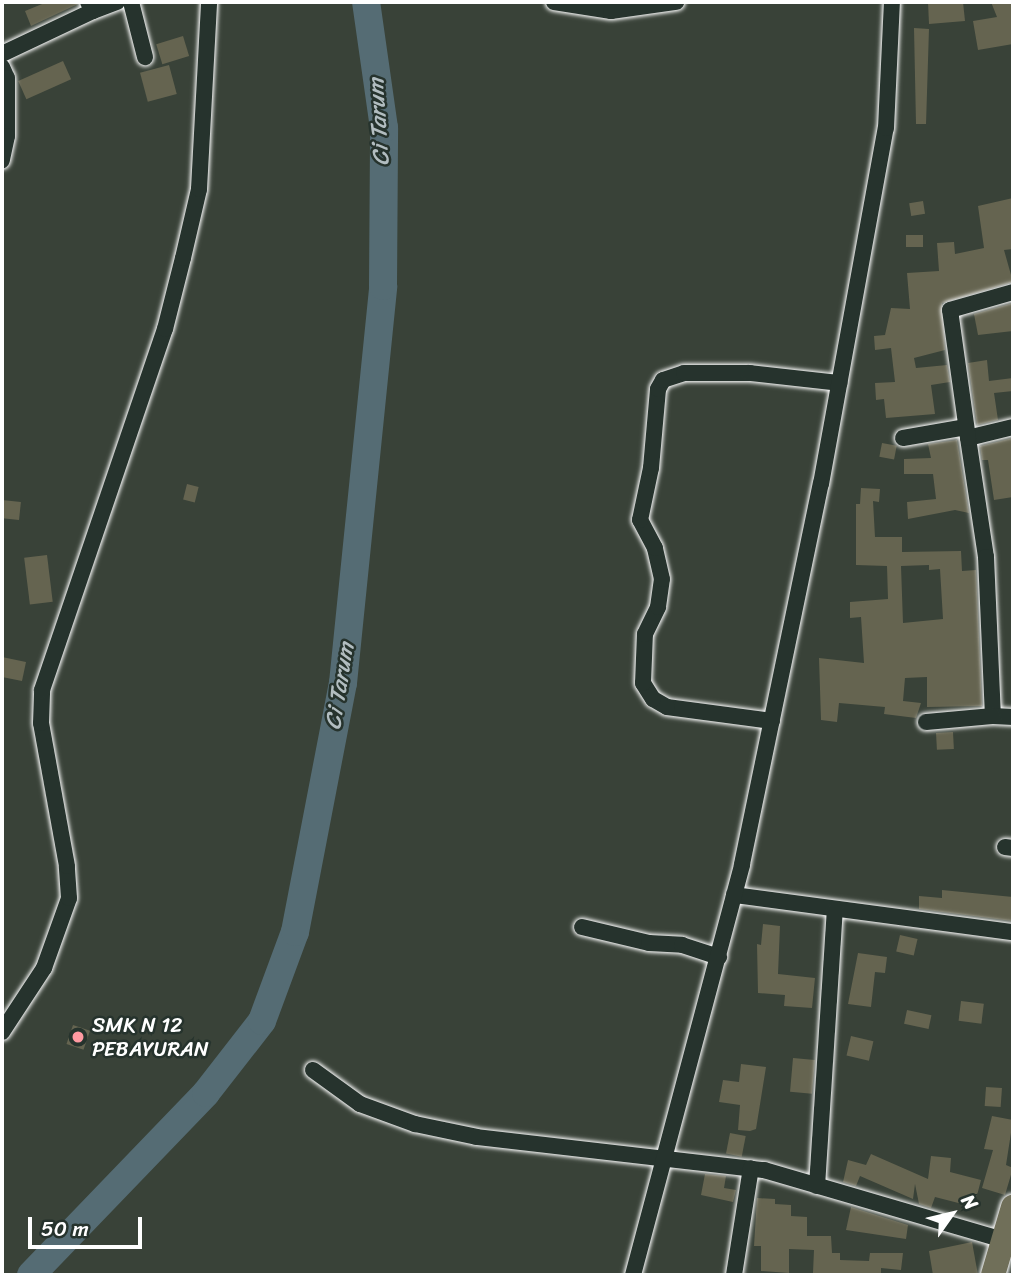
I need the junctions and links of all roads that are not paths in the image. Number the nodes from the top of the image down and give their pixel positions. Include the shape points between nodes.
1 (117, 2) edge
2 (131, 2) edge
3 (209, 2) edge
4 (554, 2) edge
5 (676, 2) edge
6 (892, 2) edge
7 (91, 7) edge
8 (2, 54) edge
9 (145, 57) dead end
10 (2, 67) edge
11 (2, 160) edge
12 (1013, 292) edge
13 (839, 383) junction
14 (1013, 427) edge
15 (967, 433) junction
16 (903, 438) dead end
17 (993, 716) junction
18 (1013, 717) edge
19 (772, 721) junction
20 (926, 722) dead end
21 (734, 895) junction
22 (835, 911) junction
23 (582, 927) dead end
24 (1013, 932) edge
25 (719, 957) junction
26 (2, 1032) edge
27 (313, 1070) dead end
28 (667, 1156) junction
29 (751, 1168) junction
30 (817, 1186) junction
31 (1010, 1223) edge
32 (633, 1275) edge
33 (734, 1275) edge
34 (993, 1275) edge

1 - 7 street
2 - 9 street
3 - 26 street via 199,189 183,258 164,329 42,690 41,723 69,898 44,968
4 - 5 street via 611,11
6 - 13 street via 886,128
7 - 8 street
10 - 11 street via 7,78 7,136
12 - 15 street via 950,310
13 - 19 street
13 - 19 street via 750,373 684,373 663,380 658,389 651,468 640,520 655,548 662,579 658,607 645,634 643,683 653,699 667,707
14 - 15 street
15 - 16 street
15 - 17 street via 986,557
17 - 18 street
17 - 20 street
19 - 21 street
21 - 22 street
21 - 25 street
22 - 24 street
22 - 30 street
23 - 25 street via 649,943 690,947
25 - 28 street
27 - 28 street via 360,1104 415,1124 478,1137
28 - 29 street
28 - 32 street
29 - 30 street
29 - 33 street
30 - 31 street
31 - 34 main road

